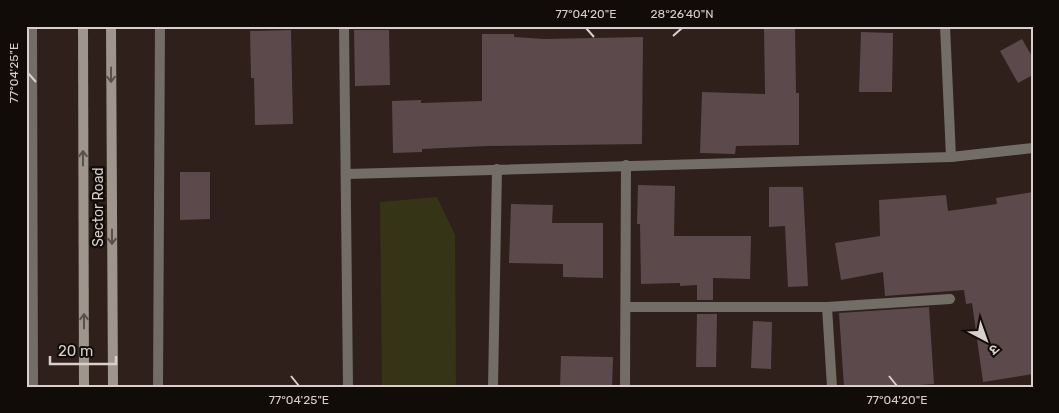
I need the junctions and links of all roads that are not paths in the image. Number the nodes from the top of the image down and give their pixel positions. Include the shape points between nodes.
1 (32, 26) edge
2 (83, 26) edge
3 (111, 26) edge
4 (160, 26) edge
5 (344, 26) edge
6 (945, 26) edge
7 (1033, 148) edge
8 (951, 157) junction
9 (626, 165) junction
10 (496, 169) junction
11 (347, 174) junction
12 (950, 299) dead end
13 (626, 307) junction
14 (827, 307) junction
15 (33, 387) edge
16 (84, 387) edge
17 (113, 387) edge
18 (158, 387) edge
19 (348, 387) edge
20 (493, 387) edge
21 (624, 387) edge
22 (832, 387) edge

1 - 15 street
16 -> 2 main road, Sector Road
3 -> 17 main road, Sector Road
4 - 18 street
5 - 11 street
6 - 8 street
7 - 8 street
8 - 9 street
9 - 10 street
9 - 13 street
10 - 11 street
10 - 20 street
11 - 19 street
12 - 14 street
13 - 14 street
13 - 21 street
14 - 22 street

